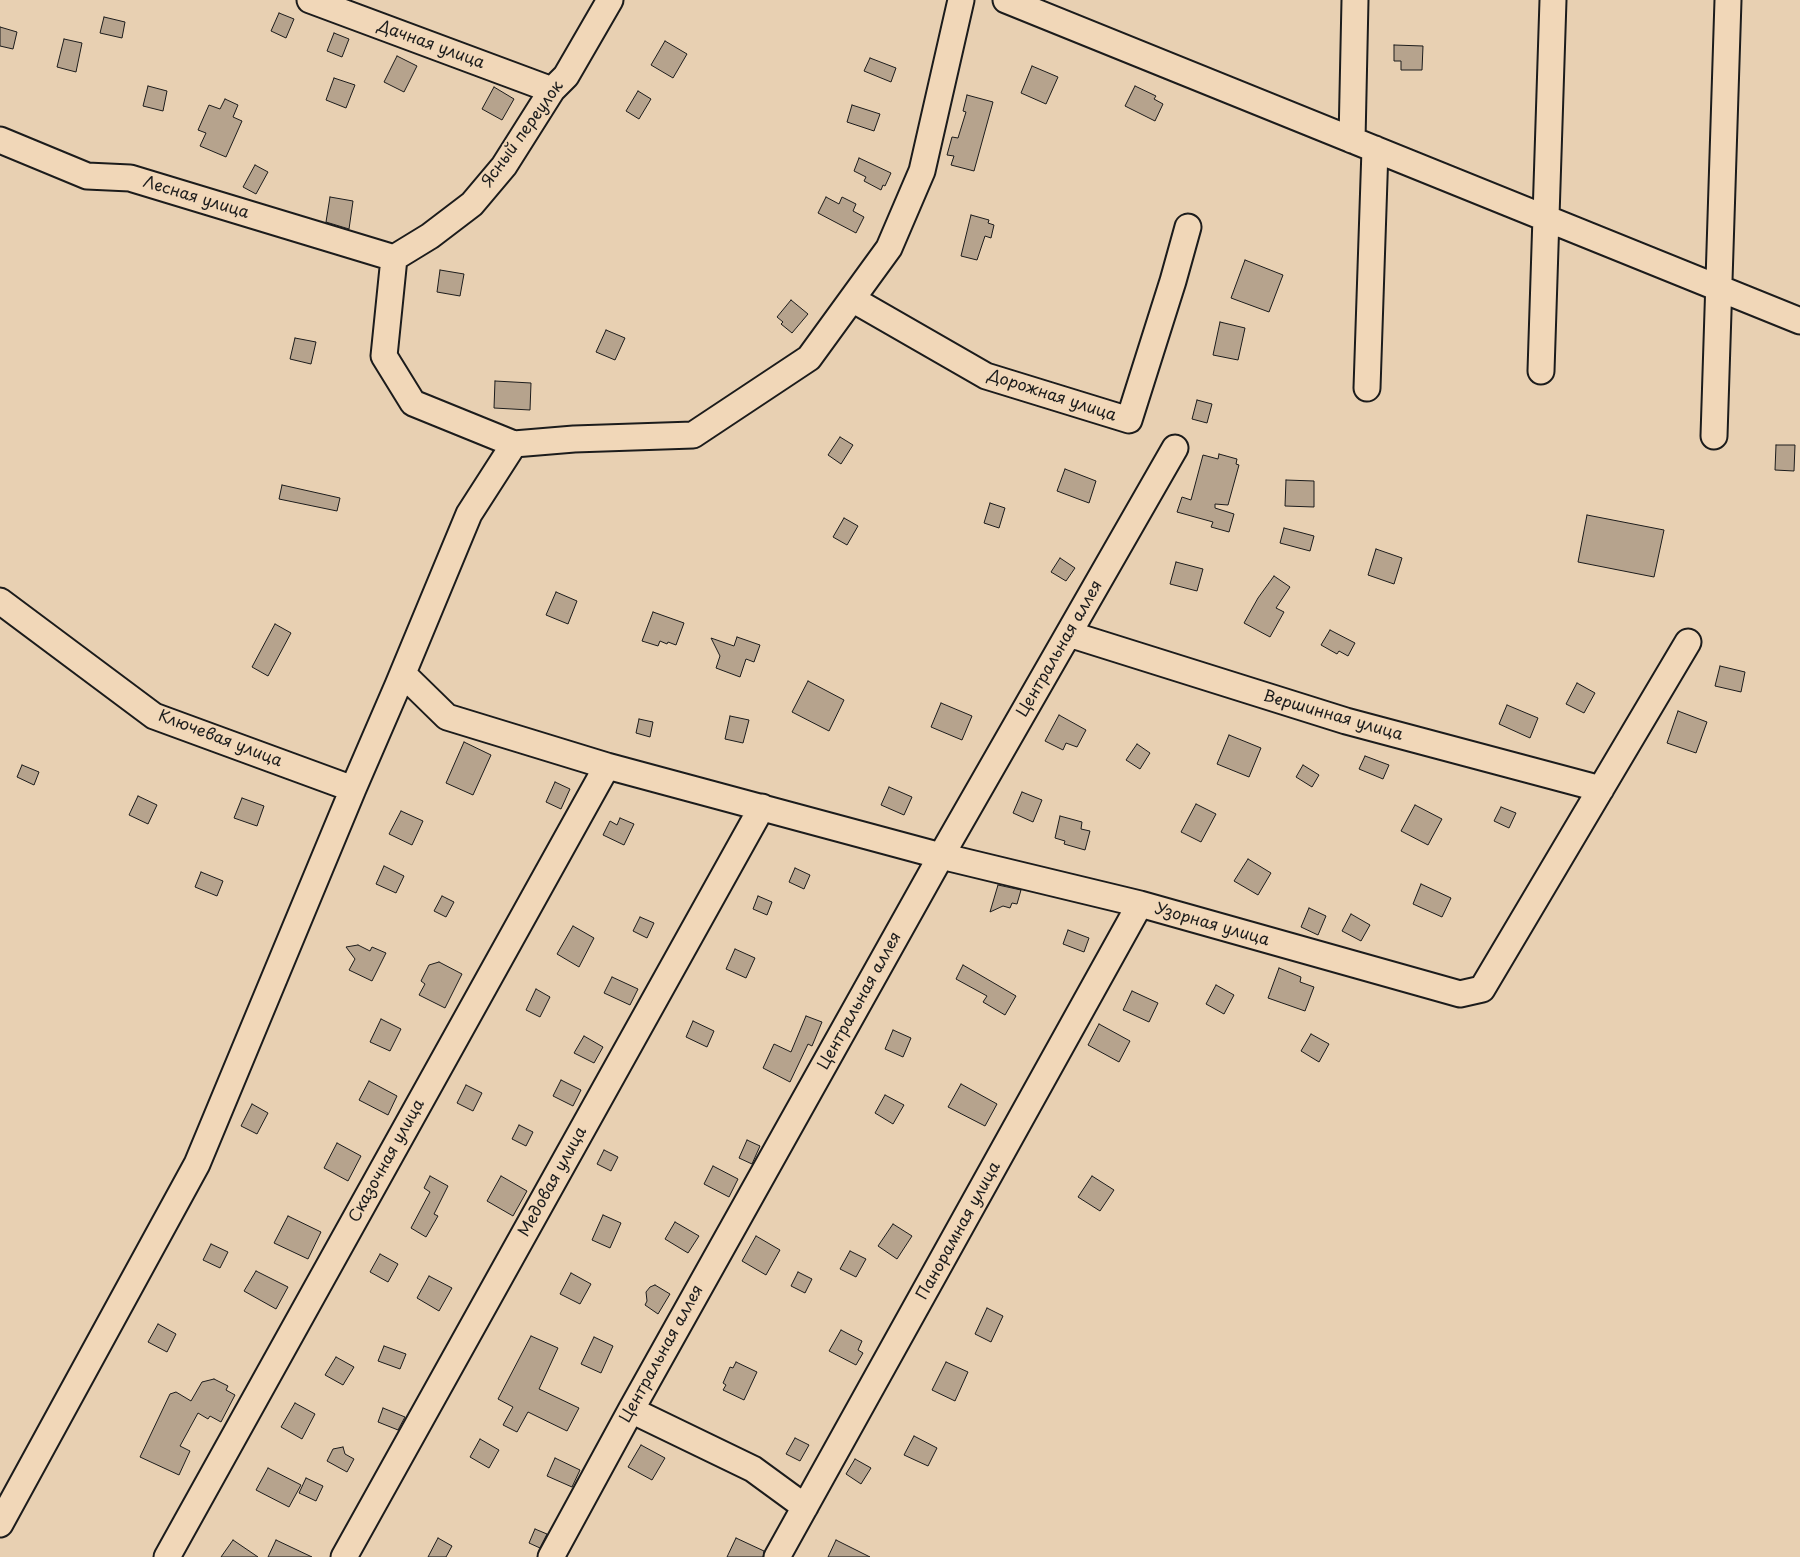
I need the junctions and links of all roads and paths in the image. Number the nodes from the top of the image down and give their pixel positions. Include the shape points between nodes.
1 (310, 0) edge
2 (610, 0) edge
3 (961, 0) edge
4 (1006, 0) edge
5 (1355, 0) edge
6 (1553, 0) edge
7 (1728, 0) edge
8 (552, 90) junction
9 (0, 140) edge
10 (1364, 144) junction
11 (1546, 218) junction
12 (1188, 228) dead end
13 (394, 258) junction
14 (1719, 288) junction
15 (852, 300) junction
16 (1800, 321) edge
17 (1540, 371) dead end
18 (1367, 388) dead end
19 (1714, 436) dead end
20 (514, 444) junction
21 (1175, 448) dead end
22 (0, 601) edge
23 (1068, 634) junction
24 (1688, 642) dead end
25 (403, 674) junction
26 (607, 766) junction
27 (353, 789) junction
28 (1601, 789) junction
29 (762, 807) junction
30 (941, 856) junction
31 (1140, 904) junction
32 (631, 1410) junction
33 (805, 1507) junction
34 (0, 1524) edge
35 (167, 1557) edge
36 (344, 1557) edge
37 (551, 1557) edge
38 (777, 1557) edge

1 - 8 street, Дачная улица
2 - 8 street, Ясный переулок via 566,76
3 - 15 street via 922,171 889,248
4 - 10 street
5 - 10 street
6 - 11 street
7 - 14 street
8 - 13 street, Ясный переулок via 504,166 472,204
9 - 13 street, Лесная улица via 87,176 130,178
10 - 11 street
10 - 18 street
11 - 14 street
11 - 17 street
12 - 15 street, Дорожная улица via 1129,420 986,376
13 - 20 street via 384,356 413,403
14 - 16 street
14 - 19 street
15 - 20 street via 810,358 693,435 574,438
20 - 25 street via 469,514
21 - 23 street, Центральная аллея
22 - 27 street, Ключевая улица via 154,716
23 - 28 street, Вершинная улица via 1346,721
23 - 30 street, Центральная аллея
24 - 28 street
25 - 26 street, Узорная улица via 448,717
25 - 27 street
26 - 29 street, Узорная улица
26 - 35 street, Сказочная улица
27 - 34 street via 197,1164
28 - 31 street, Узорная улица via 1482,989 1460,994
29 - 30 street, Узорная улица
29 - 36 street, Медовая улица
30 - 31 street, Узорная улица
30 - 32 street, Центральная аллея
31 - 33 street, Панорамная улица
32 - 33 street via 753,1469
32 - 37 street, Центральная аллея
33 - 38 street, Панорамная улица

